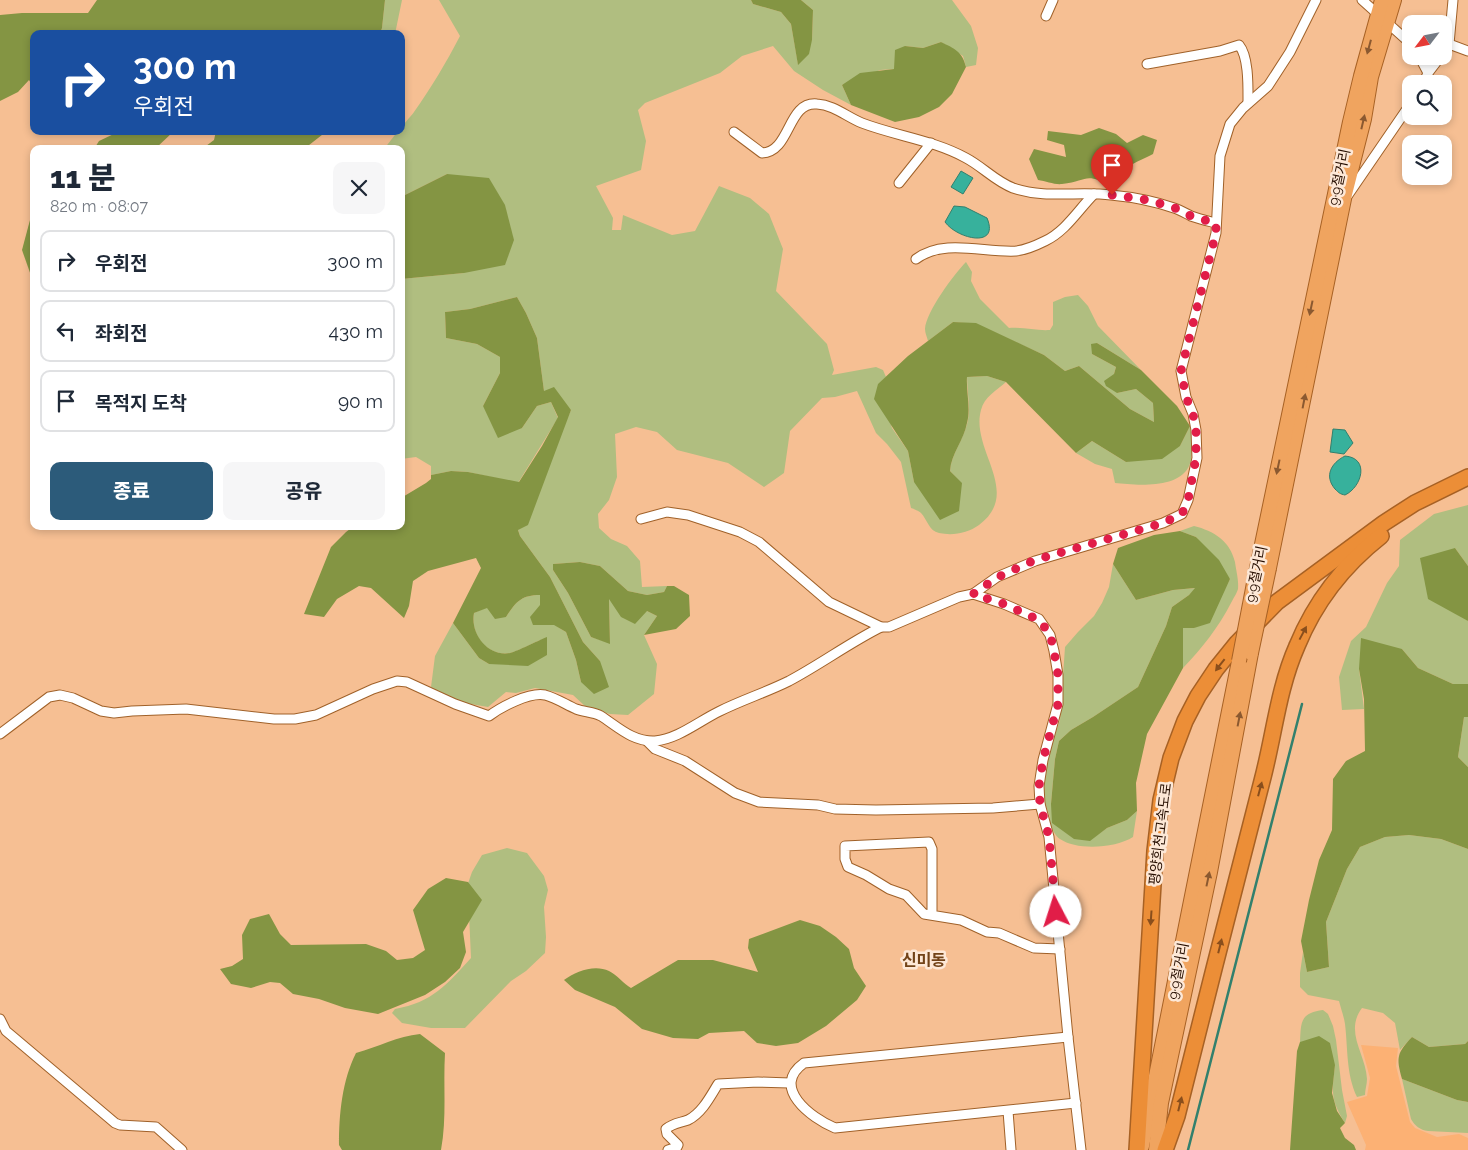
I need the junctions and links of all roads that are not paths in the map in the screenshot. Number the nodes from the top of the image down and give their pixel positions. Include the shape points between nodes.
1 (1053, 0) edge
2 (1316, 0) edge
3 (1362, 0) edge
4 (1394, 0) edge
5 (1453, 0) edge
6 (1382, 11) edge
7 (1451, 15) edge
8 (1046, 16) dead end
9 (1402, 34) edge
10 (1452, 49) edge
11 (1468, 52) edge
12 (1147, 64) dead end
13 (1424, 65) edge
14 (1434, 65) edge
15 (1428, 73) joint
16 (1248, 104) junction
17 (1402, 115) edge
18 (734, 132) dead end
19 (931, 143) junction
20 (899, 183) dead end
21 (1094, 194) junction
22 (1344, 201) junction
23 (1216, 223) junction
24 (916, 259) dead end
25 (1468, 477) edge
26 (1468, 484) edge
27 (641, 519) dead end
28 (973, 594) junction
29 (881, 627) junction
30 (0, 734) edge
31 (647, 741) junction
32 (1040, 804) junction
33 (932, 915) junction
34 (1060, 950) junction
35 (0, 1019) edge
36 (1068, 1038) junction
37 (790, 1082) junction
38 (1076, 1103) junction
39 (1008, 1111) junction
40 (182, 1150) edge
41 (668, 1150) edge
42 (1011, 1150) edge
43 (1081, 1150) edge
44 (1137, 1150) edge
45 (1141, 1150) edge
46 (1156, 1150) edge
47 (1165, 1150) edge

1 - 8 street
2 - 16 street via 1290,52 1268,86
3 - 6 street
4 - 6 highway, 9·9절거리
5 - 7 street
6 - 9 street
22 -> 6 highway, 9·9절거리 via 1364,119
6 -> 45 highway, 9·9절거리, bridge via 1348,132
10 - 11 street
12 - 16 street via 1239,45 1244,50
13 - 15 street
14 - 15 street
16 - 23 street via 1230,124 1220,156
17 - 22 street
18 - 19 street via 762,153 767,153 781,142 798,112 809,104 816,104 830,106 863,123
19 - 20 street
19 - 21 street via 968,159 1002,184 1015,189 1040,194
21 - 23 street via 1148,200
21 - 24 street via 1064,229 1045,242 1019,251 947,248 924,252
46 -> 22 highway, 9·9절거리, bridge via 1161,1103
23 - 28 street via 1181,371 1196,430 1196,458 1182,514 1163,523 1035,560 998,577
25 -> 44 highway, 평양희천고속도로 via 1384,523 1277,602 1216,669 1185,721 1171,758 1161,800
47 -> 26 highway via 1177,1116 1288,668 1297,644 1335,580 1361,554 1400,520
27 - 29 street via 667,512 740,532 758,542 829,602
28 - 29 street via 890,627
28 - 32 street via 1039,620 1050,634 1058,675 1058,704 1043,760
29 - 31 street via 786,682 719,711 671,738
30 - 31 street via 49,697 60,695 114,713 186,709 295,719 316,715 397,680 489,716 511,702 542,694 598,715 632,737
31 - 32 street via 735,793 758,802 876,810
32 - 34 street via 1049,837
33 - 33 street via 932,849 929,842 846,846 848,866 906,895 920,911
33 - 34 street via 961,920 1034,948
34 - 36 street
35 - 40 street via 6,1031 115,1123 156,1127
36 - 37 street via 804,1063 792,1074
36 - 38 street
37 - 39 street via 802,1107 836,1128
37 - 41 street via 718,1084 693,1117 666,1129 678,1145
38 - 39 street
38 - 43 street
39 - 42 street

